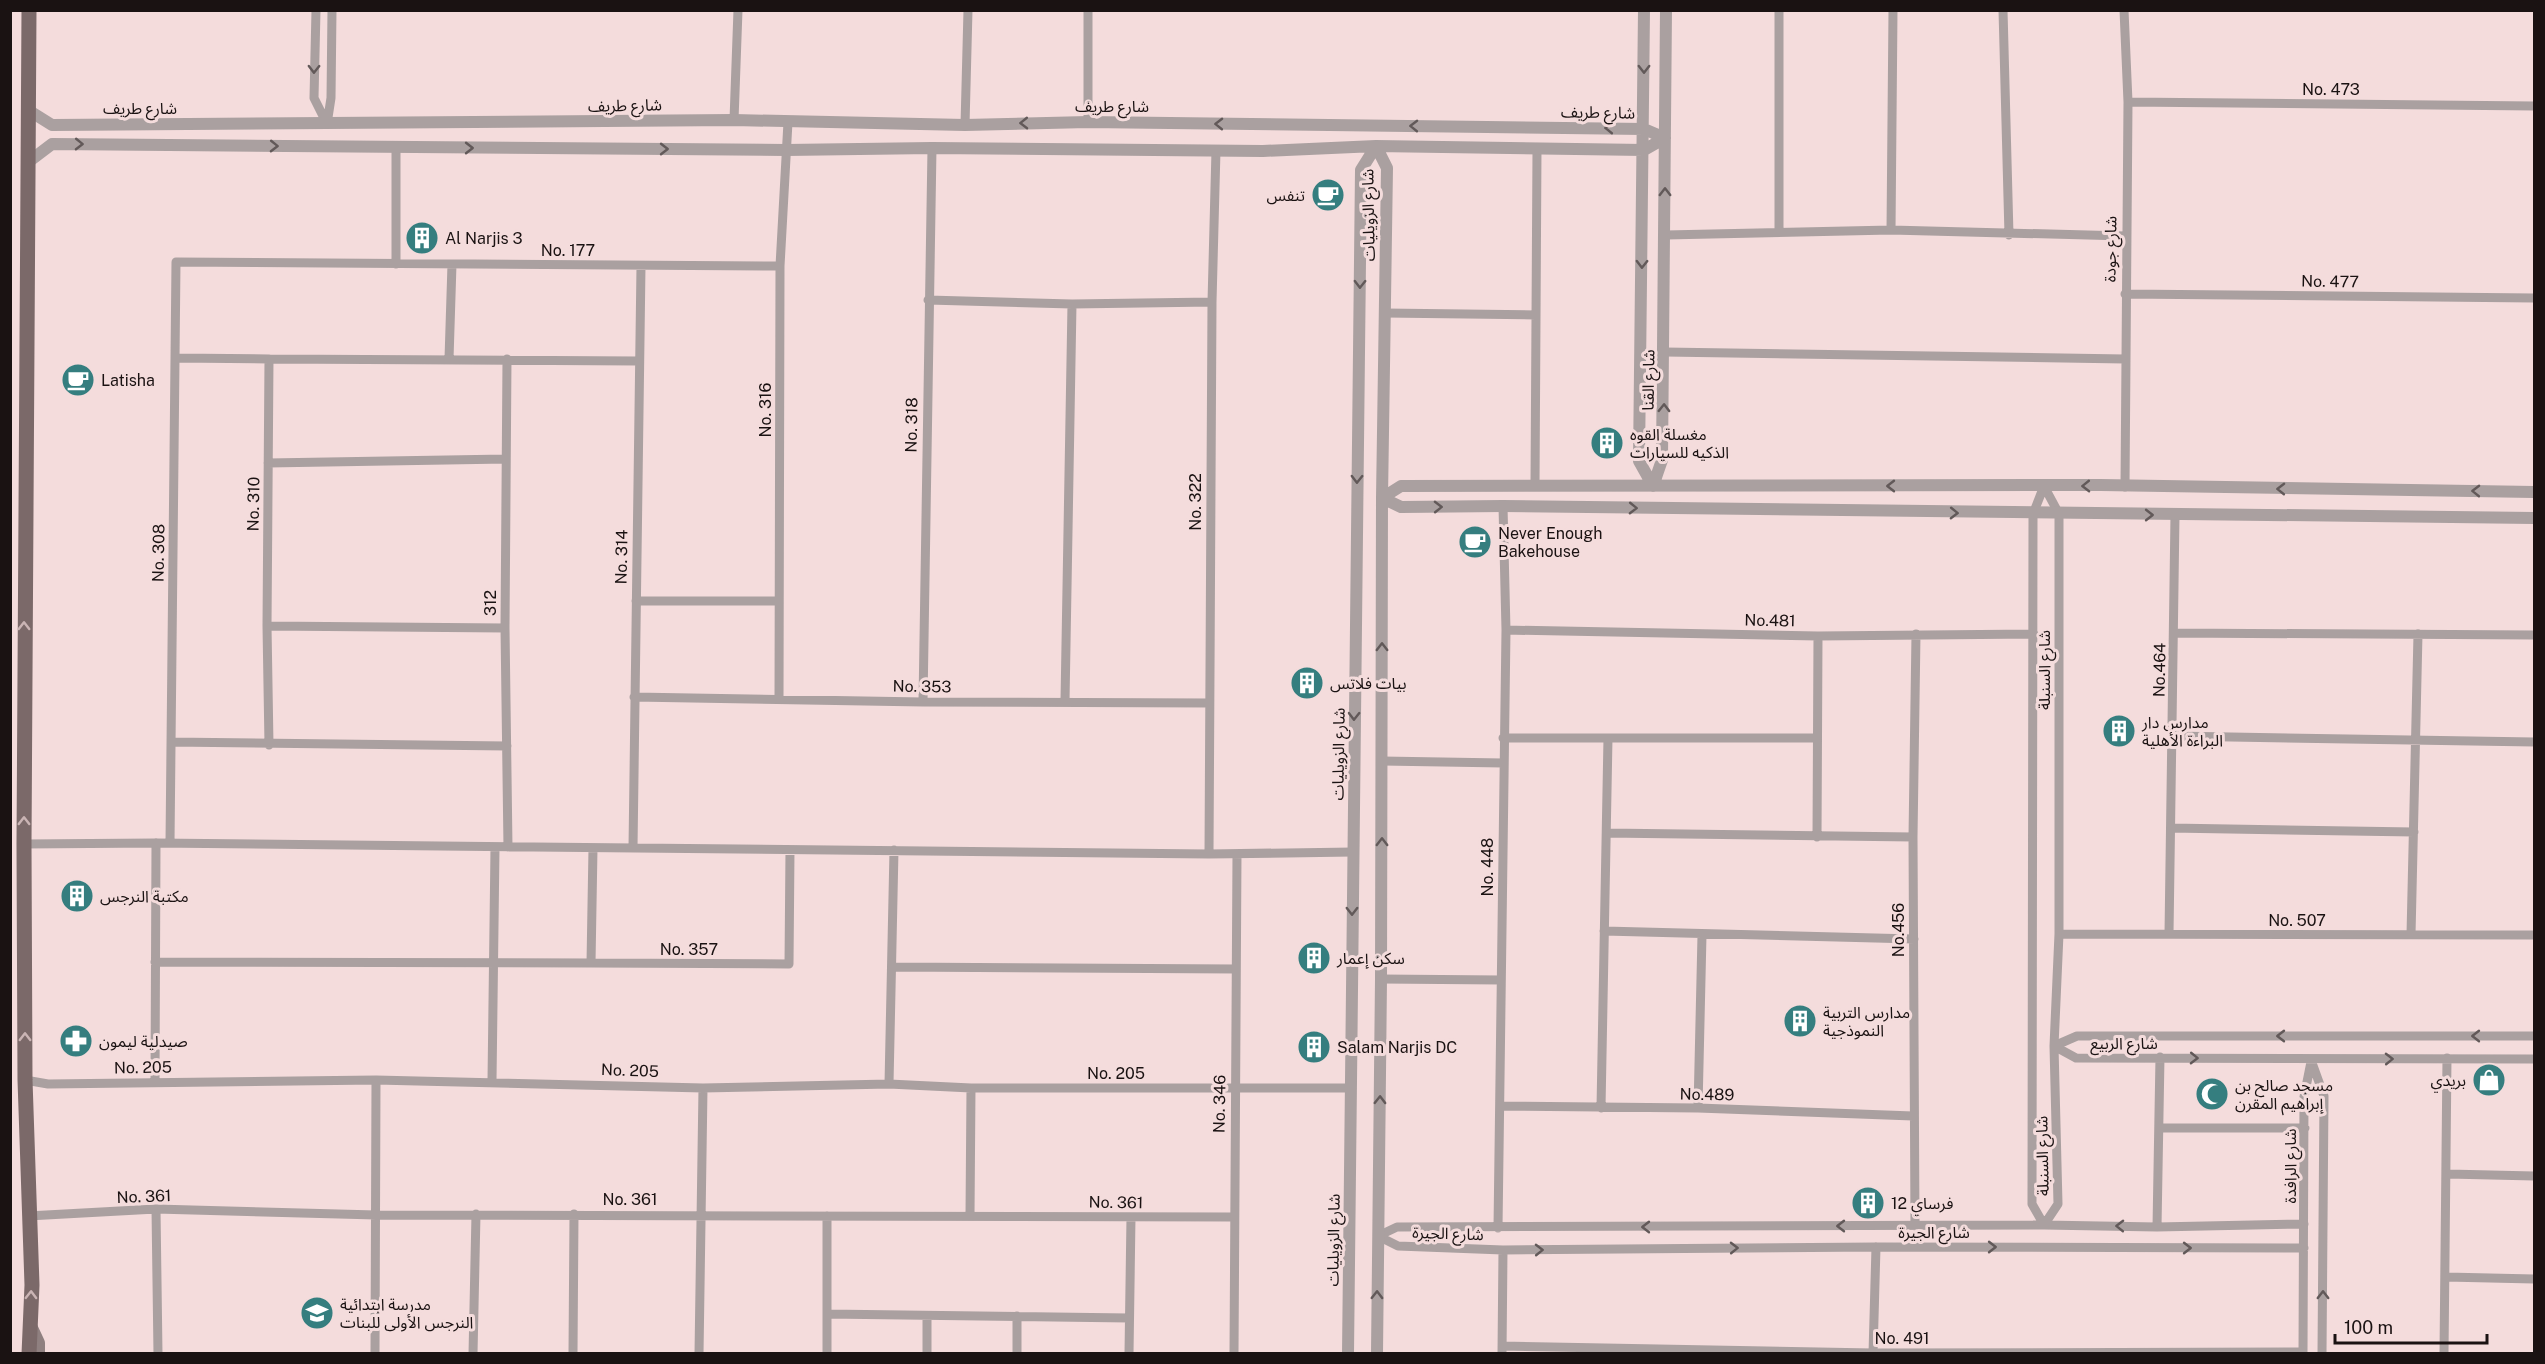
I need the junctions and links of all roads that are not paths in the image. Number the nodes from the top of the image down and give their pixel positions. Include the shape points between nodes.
1 (28, 10) edge
2 (316, 10) edge
3 (332, 10) edge
4 (738, 10) edge
5 (968, 10) edge
6 (1088, 10) edge
7 (1644, 10) edge
8 (1666, 10) edge
9 (1779, 10) edge
10 (1893, 10) edge
11 (2003, 10) edge
12 (2124, 10) edge
13 (2128, 102) junction
14 (2535, 106) edge
15 (28, 110) junction
16 (734, 120) junction
17 (788, 122) junction
18 (1088, 122) junction
19 (327, 124) junction
20 (965, 124) junction
21 (1644, 129) junction
22 (1665, 138) junction
23 (1376, 146) junction
24 (396, 147) junction
25 (932, 147) junction
26 (786, 150) junction
27 (1216, 150) junction
28 (1537, 150) junction
29 (1644, 150) junction
30 (27, 163) junction
31 (1891, 230) junction
32 (1779, 232) junction
33 (1666, 235) junction
34 (2009, 235) junction
35 (2125, 236) junction
36 (176, 262) joint
37 (396, 264) junction
38 (452, 264) junction
39 (641, 266) junction
40 (780, 266) junction
41 (2125, 294) junction
42 (2535, 298) edge
43 (928, 300) junction
44 (1212, 302) junction
45 (1072, 304) junction
46 (1385, 314) junction
47 (1536, 315) junction
48 (1665, 352) junction
49 (175, 358) junction
50 (269, 359) junction
51 (449, 359) junction
52 (507, 359) junction
53 (2125, 359) junction
54 (638, 361) junction
55 (506, 459) junction
56 (268, 463) junction
57 (1534, 486) junction
58 (1653, 486) junction
59 (2044, 486) junction
60 (2125, 487) junction
61 (2535, 492) edge
62 (1382, 498) junction
63 (1503, 506) junction
64 (2033, 514) junction
65 (2059, 514) junction
66 (2175, 515) junction
67 (2535, 518) edge
68 (636, 601) junction
69 (779, 601) junction
70 (267, 626) junction
71 (505, 628) junction
72 (1506, 630) junction
73 (2175, 633) junction
74 (1916, 634) junction
75 (2034, 634) junction
76 (2418, 634) junction
77 (2535, 635) edge
78 (1818, 636) junction
79 (634, 697) junction
80 (779, 699) junction
81 (1065, 701) junction
82 (923, 702) junction
83 (1209, 703) junction
84 (2173, 736) junction
85 (1503, 738) junction
86 (1608, 738) junction
87 (1816, 738) junction
88 (2416, 739) junction
89 (171, 742) junction
90 (2535, 742) edge
91 (269, 745) junction
92 (507, 746) junction
93 (1382, 761) junction
94 (1503, 763) junction
95 (2171, 828) junction
96 (2414, 832) junction
97 (1607, 833) junction
98 (1817, 837) junction
99 (1913, 837) junction
100 (156, 843) junction
101 (170, 843) junction
102 (24, 844) junction
103 (508, 847) junction
104 (495, 848) junction
105 (594, 848) junction
106 (633, 848) junction
107 (790, 850) junction
108 (894, 850) junction
109 (1353, 852) junction
110 (1209, 854) junction
111 (1238, 854) junction
112 (1604, 932) junction
113 (2059, 934) junction
114 (2169, 934) junction
115 (1702, 935) junction
116 (2411, 935) junction
117 (2535, 935) edge
118 (1914, 939) junction
119 (155, 962) junction
120 (591, 963) junction
121 (493, 964) junction
122 (892, 967) junction
123 (1236, 969) junction
124 (1381, 979) junction
125 (1501, 980) junction
126 (2535, 1036) edge
127 (2054, 1047) junction
128 (2160, 1057) junction
129 (2447, 1058) junction
130 (2535, 1059) edge
131 (2311, 1060) junction
132 (25, 1080) junction
133 (376, 1080) junction
134 (492, 1081) junction
135 (155, 1082) junction
136 (889, 1084) junction
137 (703, 1088) junction
138 (971, 1088) junction
139 (1235, 1088) junction
140 (1351, 1088) junction
141 (1500, 1106) junction
142 (1601, 1108) junction
143 (1698, 1108) junction
144 (1913, 1116) junction
145 (2158, 1128) junction
146 (2305, 1128) junction
147 (2448, 1174) junction
148 (2535, 1176) edge
149 (156, 1209) junction
150 (476, 1214) junction
151 (574, 1214) junction
152 (701, 1214) junction
153 (376, 1215) junction
154 (970, 1215) junction
155 (28, 1216) junction
156 (827, 1216) junction
157 (1131, 1217) junction
158 (1233, 1217) junction
159 (2304, 1224) junction
160 (2044, 1225) junction
161 (1915, 1226) junction
162 (2157, 1227) junction
163 (1498, 1228) junction
164 (1378, 1236) junction
165 (1876, 1247) junction
166 (2304, 1248) junction
167 (1503, 1250) junction
168 (2446, 1277) junction
169 (2535, 1279) edge
170 (827, 1314) junction
171 (927, 1316) junction
172 (1017, 1316) junction
173 (1129, 1318) junction
174 (31, 1325) junction
175 (1502, 1349) edge
176 (1740, 1352) edge
177 (24, 1353) edge
178 (29, 1353) edge
179 (38, 1353) edge
180 (158, 1353) edge
181 (375, 1353) edge
182 (473, 1353) edge
183 (573, 1353) edge
184 (699, 1353) edge
185 (827, 1353) edge
186 (927, 1353) edge
187 (1017, 1353) edge
188 (1129, 1353) edge
189 (1234, 1353) edge
190 (1347, 1353) edge
191 (1377, 1353) edge
192 (1873, 1353) edge
193 (1978, 1353) edge
194 (2302, 1353) edge
195 (2322, 1353) edge
196 (2444, 1353) edge

1 - 15 main road
2 -> 19 street via 314,98
3 - 19 street
4 - 16 street
5 - 20 street
6 - 18 street
7 -> 21 street, شارع القنا
8 - 22 street, شارع القنا
9 - 32 street
10 - 31 street
11 - 34 street
12 - 13 street, شارع جودة
13 - 14 street, No. 473
13 - 35 street, شارع جودة
15 - 19 street, شارع طريف via 52,125
15 - 30 main road
16 - 17 street, شارع طريف
16 - 19 street, شارع طريف
17 - 20 street, شارع طريف
17 - 26 street, No. 316
18 -> 20 street, شارع طريف
21 -> 18 street, شارع طريف
21 - 22 street, شارع طريف
21 - 29 street, شارع القنا
22 - 29 street
33 -> 22 street, شارع القنا
23 - 27 street
23 - 28 street
23 - 46 street, شارع الزويليات via 1387,168
23 -> 109 street, شارع الزويليات via 1361,170
24 -> 26 street
30 -> 24 street via 52,144
24 - 37 street
25 - 26 street
25 - 27 street
25 - 43 street, No. 318
26 - 40 street, No. 316
27 - 44 street, No. 322
28 - 29 street
28 - 47 street
29 -> 58 street, شارع القنا via 1639,461
102 -> 30 main road
31 - 32 street
31 - 34 street
32 - 33 street
33 - 48 street, شارع القنا
34 - 35 street
35 - 41 street, شارع جودة
36 - 37 street, No. 177
36 - 49 street, No. 308
37 - 38 street, No. 177
38 - 39 street, No. 177
38 - 51 street
39 - 40 street, No. 177
39 - 54 street, No. 314
40 - 69 street, No. 316
41 - 42 street, No. 477
41 - 53 street, شارع جودة
43 - 45 street
43 - 82 street, No. 318
44 - 45 street
44 - 83 street, No. 322
45 - 81 street
46 - 47 street
46 - 62 street, شارع الزويليات
47 - 57 street
48 - 53 street
58 -> 48 street, شارع القنا via 1662,460
49 - 50 street
49 - 89 street, No. 308
50 - 51 street
50 - 56 street, No. 310
51 - 52 street
52 - 54 street
52 - 55 street, 312
53 - 60 street, شارع جودة
54 - 68 street, No. 314
55 - 56 street
55 - 71 street, 312
56 - 70 street, No. 310
57 - 58 street
57 - 62 street via 1401,486
59 -> 58 street
60 -> 59 street
59 - 64 street, شارع السنبلة
59 - 65 street, شارع السنبلة
61 -> 60 street
62 -> 63 street via 1401,507
93 -> 62 street, شارع الزويليات
63 -> 64 street
63 - 72 street, No. 448
64 - 65 street
64 - 75 street, شارع السنبلة
65 -> 66 street
65 - 113 street, شارع السنبلة
66 - 67 street
66 - 73 street, No.464
68 - 69 street
68 - 79 street, No. 314
69 - 80 street, No. 316
70 - 71 street
70 - 91 street, No. 310
71 - 92 street, 312
72 - 78 street, No.481
72 - 85 street, No. 448
73 - 76 street
73 - 84 street, No.464
74 - 75 street, No.481
74 - 78 street, No.481
74 - 99 street, No.456
75 - 160 street, شارع السنبلة via 2032,1204
76 - 77 street
76 - 88 street
78 - 87 street
79 - 80 street, No. 353
79 - 106 street, No. 314
80 - 82 street, No. 353
81 - 82 street, No. 353
81 - 83 street, No. 353
83 - 110 street, No. 322
84 - 88 street
84 - 95 street, No.464
85 - 86 street
85 - 94 street, No. 448
86 - 87 street
86 - 97 street
87 - 98 street
88 - 90 street
88 - 96 street
89 - 91 street
89 - 101 street, No. 308
91 - 92 street
92 - 103 street, 312
93 - 94 street
124 -> 93 street, شارع الزويليات
94 - 125 street, No. 448
95 - 96 street
95 - 114 street, No.464
96 - 116 street
97 - 98 street
97 - 112 street
98 - 99 street
99 - 118 street, No.456
100 - 101 street
100 - 102 street
100 - 119 street
101 - 104 street
132 -> 102 main road
103 - 104 street
103 - 105 street
104 - 121 street
105 - 106 street
105 - 120 street
106 - 107 street
107 - 108 street
107 - 120 street, No. 357 via 789,964
108 - 110 street
108 - 122 street
109 - 111 street
109 -> 140 street, شارع الزويليات
110 - 111 street
111 - 123 street, No. 346
112 - 115 street
112 - 142 street
113 - 114 street, No. 507
113 - 127 street, شارع السنبلة
114 - 116 street, No. 507
115 - 118 street
115 - 143 street
116 - 117 street, No. 507
118 - 144 street, No.456
119 - 121 street
119 - 135 street
120 - 121 street
121 - 134 street
122 - 123 street
122 - 136 street
123 - 139 street, No. 346
124 - 125 street
164 -> 124 street, شارع الزويليات
125 - 141 street, No. 448
126 -> 127 street, شارع الربيع via 2077,1036
127 - 128 street, شارع الربيع via 2076,1058
127 - 160 street, شارع السنبلة via 2058,1204
128 -> 131 street, شارع الربيع
128 - 145 street
129 - 130 street, شارع الربيع
131 -> 129 street, شارع الربيع
129 - 147 street
131 - 146 street, شارع الرافدة via 2304,1097
195 -> 131 street, شارع الرافدة via 2324,1096
132 - 135 street, No. 205 via 48,1084
132 - 155 main road
133 - 134 street, No. 205
133 - 135 street, No. 205
133 - 153 street
134 - 137 street, No. 205
136 - 137 street, No. 205
136 - 138 street, No. 205
137 - 152 street
138 - 139 street, No. 205
138 - 154 street
139 - 140 street, No. 205
139 - 158 street, No. 346
140 - 190 street, شارع الزويليات
141 - 142 street, No.489
141 - 163 street, No. 448
142 - 143 street, No.489
143 - 144 street, No.489
144 - 161 street, No.456
145 - 146 street
145 - 162 street
146 - 159 street, شارع الرافدة
147 - 148 street
147 - 168 street
149 - 153 street, No. 361
149 - 155 street, No. 361
149 - 180 street
150 - 151 street, No. 361
150 - 153 street, No. 361
150 - 182 street
151 - 152 street, No. 361
151 - 183 street
152 - 156 street, No. 361
152 - 184 street
153 - 181 street
154 - 156 street, No. 361
154 - 157 street, No. 361
174 -> 155 main road
156 - 170 street
157 - 158 street, No. 361
157 - 173 street
158 - 189 street, No. 346
159 - 162 street, شارع الجيرة
159 - 166 street, شارع الرافدة
160 - 161 street, شارع الجيرة
162 -> 160 street, شارع الجيرة
161 -> 163 street, شارع الجيرة
163 - 164 street, شارع الجيرة via 1397,1227
164 - 167 street, شارع الجيرة via 1398,1246
191 -> 164 street, شارع الزويليات
165 -> 166 street, شارع الجيرة
167 -> 165 street, شارع الجيرة
165 - 192 street
166 - 194 street, شارع الرافدة
167 - 175 street
168 - 169 street
168 - 196 street
170 - 171 street
170 - 185 street
171 - 172 street
171 - 186 street
172 - 173 street
172 - 187 street
173 - 188 street
174 - 177 main road via 25,1336
174 - 178 main road
174 - 179 main road
175 - 176 street, No. 491
176 - 192 street, No. 491
192 - 193 street, No. 491
193 - 194 street, No. 491

